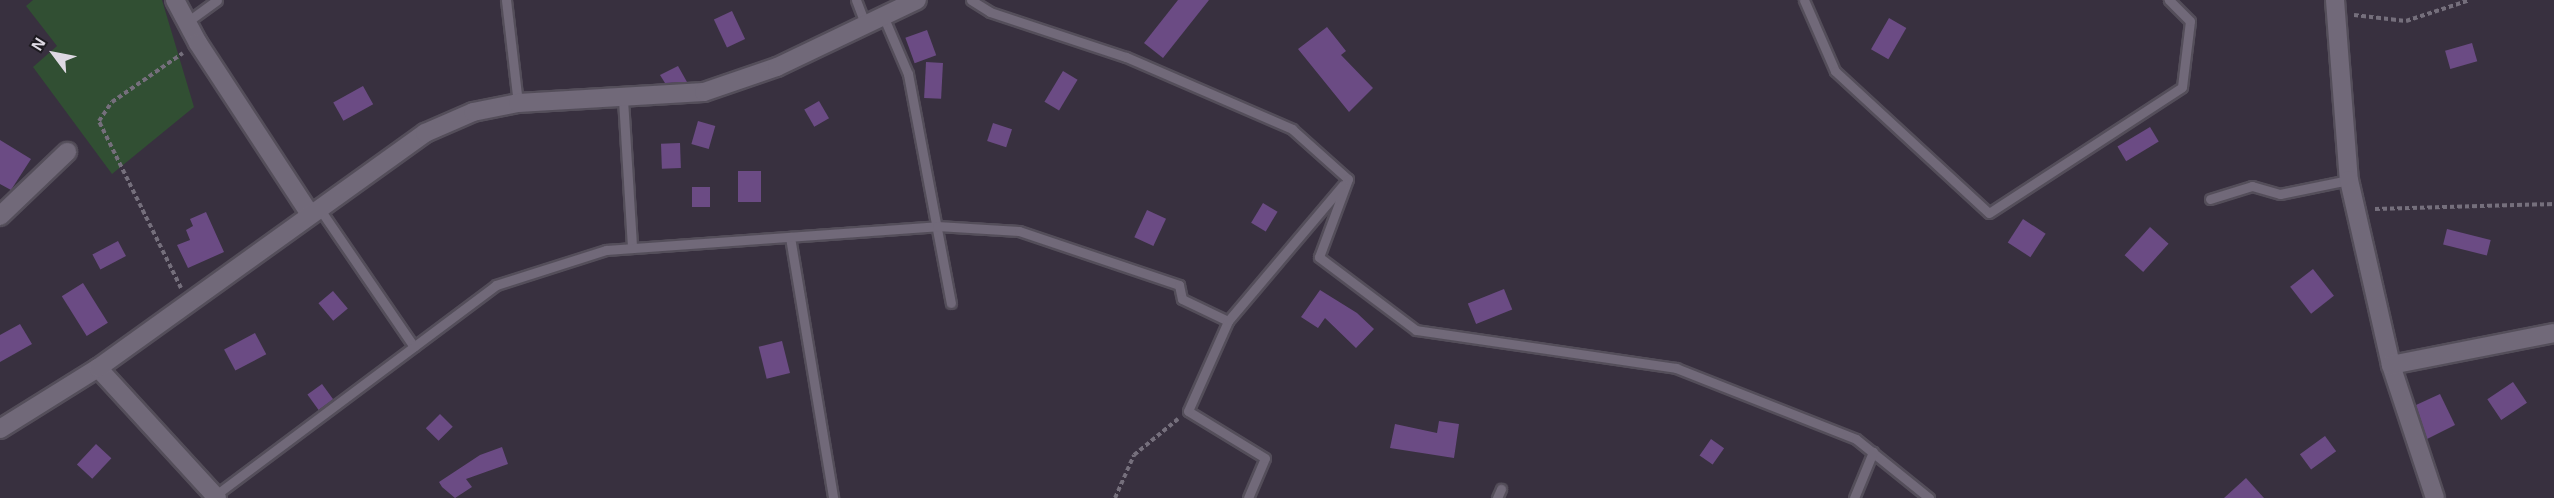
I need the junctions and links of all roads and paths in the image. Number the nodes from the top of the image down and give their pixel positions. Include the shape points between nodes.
1 (175, 0) edge
2 (218, 0) edge
3 (506, 0) edge
4 (856, 0) edge
5 (917, 0) edge
6 (971, 0) edge
7 (1804, 0) edge
8 (2169, 0) edge
9 (2470, 0) edge
10 (2335, 7) edge
11 (884, 18) junction
12 (187, 22) junction
13 (866, 26) junction
14 (198, 43) junction
15 (623, 99) junction
16 (518, 103) junction
17 (67, 152) dead end
18 (1348, 179) junction
19 (2349, 180) junction
20 (2210, 199) dead end
21 (2554, 204) edge
22 (2357, 209) junction
23 (314, 211) junction
24 (0, 216) edge
25 (937, 226) junction
26 (790, 237) junction
27 (632, 248) junction
28 (187, 302) junction
29 (951, 303) dead end
30 (1228, 321) junction
31 (2554, 333) edge
32 (414, 347) junction
33 (2391, 365) junction
34 (98, 368) junction
35 (1188, 411) junction
36 (0, 429) edge
37 (1873, 452) junction
38 (215, 497) edge
39 (833, 498) edge
40 (1115, 498) edge
41 (1248, 498) edge
42 (1854, 498) edge
43 (1929, 498) edge
44 (2435, 498) edge

1 - 12 street
2 - 12 lane
3 - 16 lane
4 - 13 lane
5 - 11 street
6 - 18 lane via 990,12 1126,57 1292,129
7 - 8 lane via 1835,71 1989,213 2182,87 2190,21
9 - 10 path via 2406,21
10 - 19 street
11 - 13 street
11 - 25 lane via 908,74
12 - 14 street
13 - 15 street via 777,67 704,92
14 - 23 street
14 - 28 path via 112,102 99,121
15 - 16 street
15 - 27 lane
16 - 23 street via 474,112 425,133
17 - 24 street
18 - 30 lane
18 - 37 lane via 1319,257 1416,330 1676,368 1856,439
19 - 20 lane via 2280,194 2252,186
19 - 22 street
21 - 22 path
22 - 33 street
23 - 28 street
23 - 32 lane
25 - 26 lane
25 - 29 lane
25 - 30 lane via 1019,231 1179,285 1182,299
26 - 27 lane
26 - 39 lane
27 - 32 lane via 606,250 496,285
28 - 34 street
30 - 35 lane
31 - 33 street
32 - 38 lane
33 - 44 street
34 - 36 street
34 - 38 street
35 - 40 path via 1134,455
35 - 41 lane via 1265,458
37 - 42 lane
37 - 43 lane

